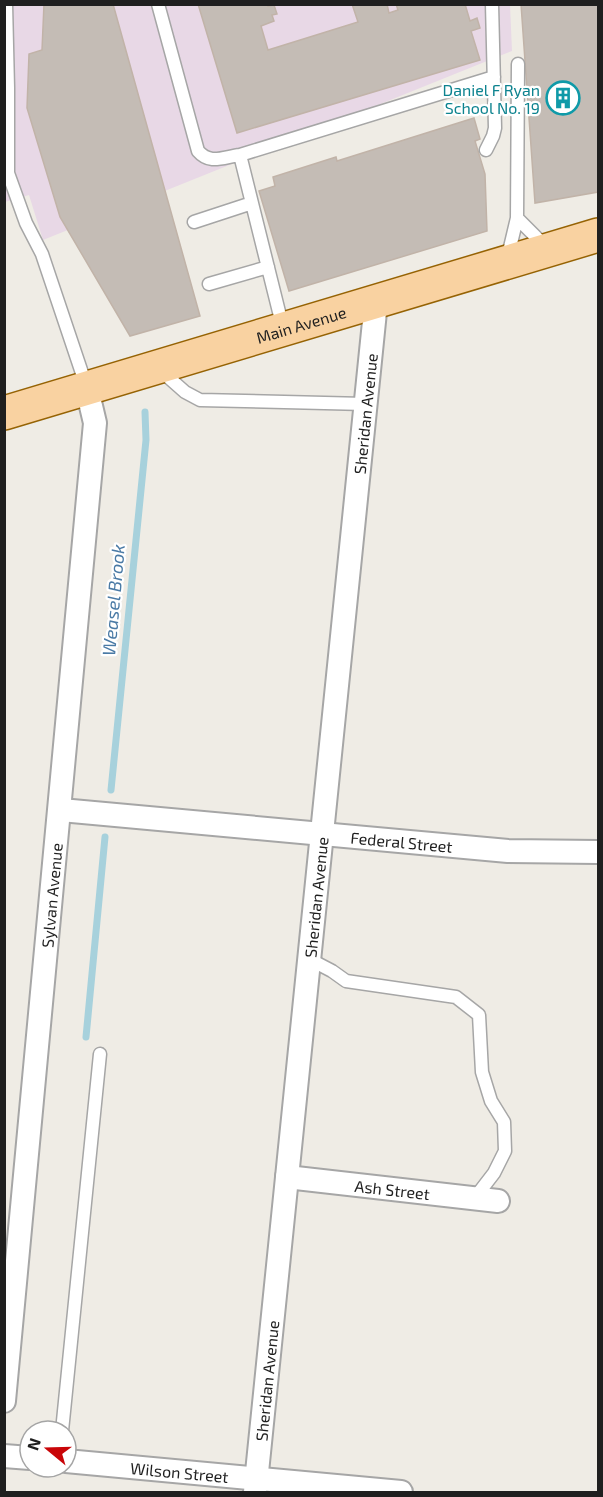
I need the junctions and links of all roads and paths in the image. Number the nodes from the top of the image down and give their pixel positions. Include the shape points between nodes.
1 (6, 4) edge
2 (158, 4) edge
3 (492, 4) edge
4 (518, 64) dead end
5 (494, 77) junction
6 (6, 88) edge
7 (486, 150) dead end
8 (240, 155) junction
9 (252, 202) junction
10 (517, 218) junction
11 (194, 222) dead end
12 (598, 235) edge
13 (549, 249) junction
14 (506, 262) junction
15 (268, 267) junction
16 (210, 284) dead end
17 (376, 302) junction
18 (283, 330) junction
19 (158, 368) junction
20 (87, 389) junction
21 (365, 404) junction
22 (4, 413) edge
23 (61, 810) junction
24 (322, 832) junction
25 (598, 852) edge
26 (309, 959) junction
27 (100, 1054) dead end
28 (287, 1177) junction
29 (474, 1199) junction
30 (498, 1201) dead end
31 (7, 1353) edge
32 (4, 1401) edge
33 (63, 1419) edge
34 (78, 1463) edge
35 (256, 1486) edge
36 (401, 1492) edge

1 - 6 lane
2 - 8 lane via 198,151 209,160
3 - 5 lane
4 - 10 lane
5 - 7 lane via 495,128
5 - 8 lane
6 - 20 lane via 8,173 42,254
8 - 9 lane
9 - 11 lane
9 - 15 lane
10 - 13 lane
10 - 14 lane
12 - 13 main road, Main Avenue
13 - 14 main road, Main Avenue
14 - 17 main road, Main Avenue
15 - 16 lane
15 - 18 lane
17 - 18 main road, Main Avenue
17 - 21 street, Sheridan Avenue
18 - 19 main road, Main Avenue
19 - 20 main road, Main Avenue
19 - 21 lane via 200,400
20 - 22 main road, Main Avenue
20 - 23 street, Sylvan Avenue via 95,423
21 - 24 street, Sheridan Avenue
23 - 24 street, Federal Street
23 - 31 street, Sylvan Avenue
24 - 25 street, Federal Street via 508,851
24 - 26 street, Sheridan Avenue
26 - 28 street, Sheridan Avenue
26 - 29 lane via 346,981 456,997 479,1015 482,1072 504,1122 505,1151
27 - 33 lane
28 - 29 street, Ash Street
28 - 35 street, Sheridan Avenue
29 - 30 street, Ash Street
31 - 32 street, Sylvan Avenue
34 - 35 street, Wilson Street
35 - 36 street, Wilson Street

